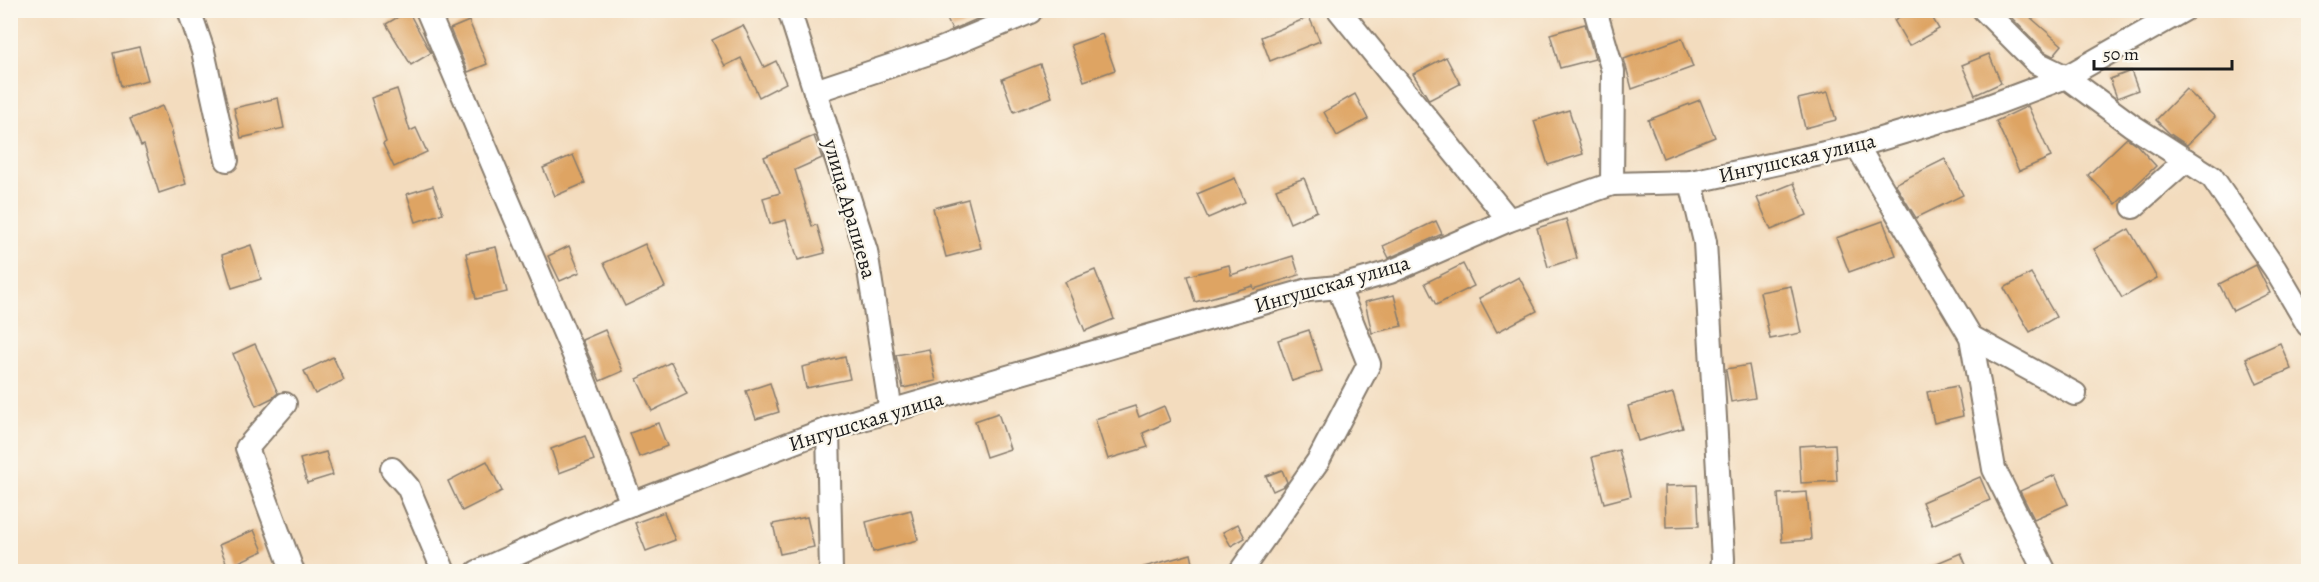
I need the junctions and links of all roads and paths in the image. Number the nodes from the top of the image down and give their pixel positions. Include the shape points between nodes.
1 (189, 10) edge
2 (427, 10) edge
3 (789, 10) edge
4 (1339, 10) edge
5 (1595, 10) edge
6 (1984, 10) edge
7 (2184, 10) edge
8 (1030, 12) dead end
9 (2066, 77) junction
10 (815, 91) junction
11 (1857, 146) junction
12 (227, 160) dead end
13 (2186, 160) junction
14 (1691, 182) junction
15 (1612, 184) junction
16 (2133, 207) dead end
17 (1509, 220) junction
18 (1338, 287) junction
19 (2308, 325) edge
20 (1971, 337) junction
21 (2075, 394) dead end
22 (285, 404) dead end
23 (891, 411) junction
24 (828, 429) junction
25 (392, 469) dead end
26 (632, 504) junction
27 (293, 572) edge
28 (444, 572) edge
29 (477, 572) edge
30 (831, 572) edge
31 (1240, 572) edge
32 (1722, 572) edge
33 (2045, 572) edge

1 - 12 street via 203,51
2 - 26 street
3 - 10 street, улица Арапиева
4 - 17 street
5 - 15 street via 1613,71
6 - 9 street via 2037,63
7 - 9 street, Ингушская улица
8 - 10 street via 941,49
9 - 11 street, Ингушская улица via 1981,109
9 - 13 street
10 - 23 street, улица Арапиева via 866,251
11 - 14 street, Ингушская улица
11 - 20 street
13 - 16 street
13 - 19 street via 2212,177
14 - 15 street, Ингушская улица
14 - 32 street via 1705,242
15 - 17 street, Ингушская улица
17 - 18 street, Ингушская улица via 1390,272
18 - 23 street, Ингушская улица via 1308,290
18 - 31 street via 1369,364 1318,461
20 - 21 street
20 - 33 street via 1994,469
22 - 27 street via 247,448
23 - 24 street, Ингушская улица
24 - 26 street, Ингушская улица
24 - 30 street
25 - 28 street via 408,487
26 - 29 street, Ингушская улица

